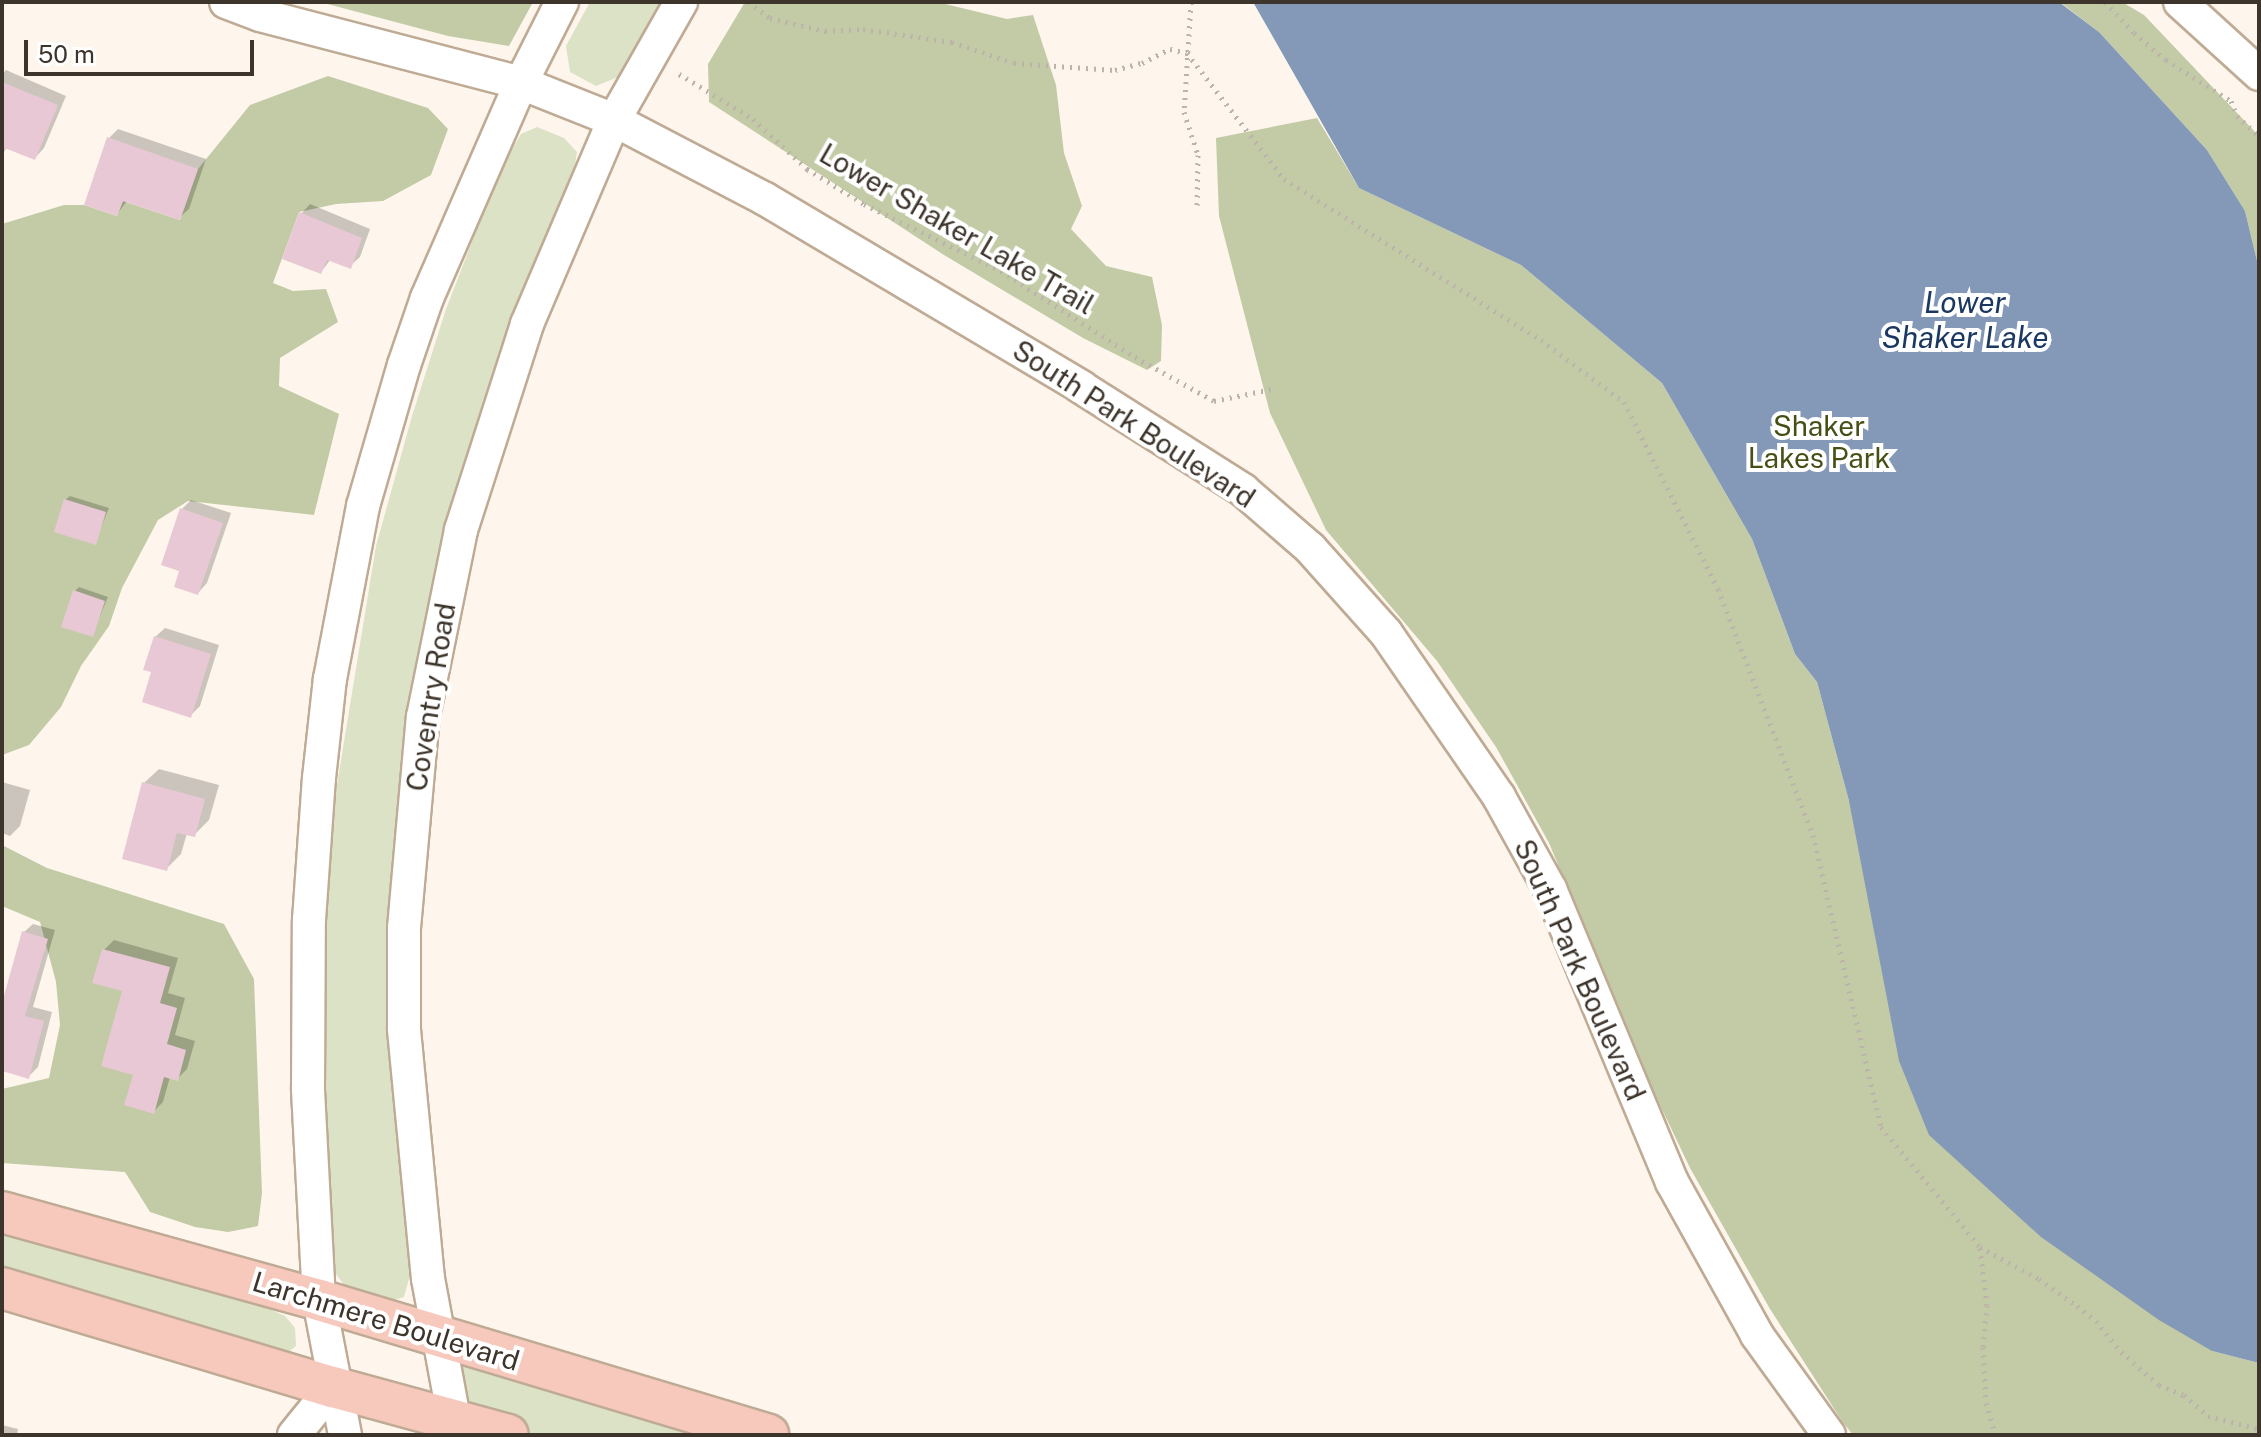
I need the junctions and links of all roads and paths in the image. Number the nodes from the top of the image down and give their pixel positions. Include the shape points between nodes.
1 (226, 2) edge
2 (562, 2) edge
3 (681, 2) edge
4 (748, 2) edge
5 (1191, 2) edge
6 (2105, 2) edge
7 (2180, 2) edge
8 (1187, 53) junction
9 (679, 74) dead end
10 (2259, 74) edge
11 (521, 83) junction
12 (614, 120) junction
13 (2259, 136) edge
14 (1197, 206) dead end
15 (1272, 389) dead end
16 (2, 1212) edge
17 (1980, 1247) junction
18 (2, 1288) edge
19 (319, 1300) junction
20 (436, 1337) junction
21 (333, 1387) junction
22 (456, 1428) edge
23 (2259, 1429) edge
24 (294, 1435) edge
25 (345, 1435) edge
26 (508, 1435) edge
27 (768, 1435) edge
28 (1829, 1435) edge
29 (1996, 1435) edge

1 - 11 street, South Park Boulevard
2 - 11 street
3 - 12 street, Coventry Road
4 - 8 path via 770,18 825,31 863,29 952,42 1014,63 1115,70 1170,49
5 - 8 path
6 - 13 path via 2166,60 2231,101 2237,116
7 - 10 street
8 - 14 path via 1184,112 1198,155
8 - 17 path via 1284,179 1541,340 1624,402 1718,589 1813,835 1881,1127
9 - 15 path, Lower Shaker Lake Trail via 753,119 818,176 1001,271 1214,401
11 - 12 street, South Park Boulevard
11 - 19 street via 427,298 404,365 363,506 330,679 309,920 308,1087
12 - 20 street, Coventry Road via 527,324 491,427 461,530 423,717 404,928 404,1028
12 - 28 street, South Park Boulevard via 765,199 1081,387 1243,490 1310,548 1386,633 1499,797 1550,889 1672,1182 1757,1335
16 - 19 main road, Larchmere Boulevard
17 - 23 path via 2077,1306 2159,1385 2184,1395 2208,1416
17 - 29 path via 1987,1305 1986,1403
18 - 21 main road
19 - 20 main road, Larchmere Boulevard
19 - 21 street
20 - 22 street, Coventry Road
20 - 27 main road, Larchmere Boulevard
21 - 22 main road
21 - 24 street
21 - 25 street
22 - 26 main road

